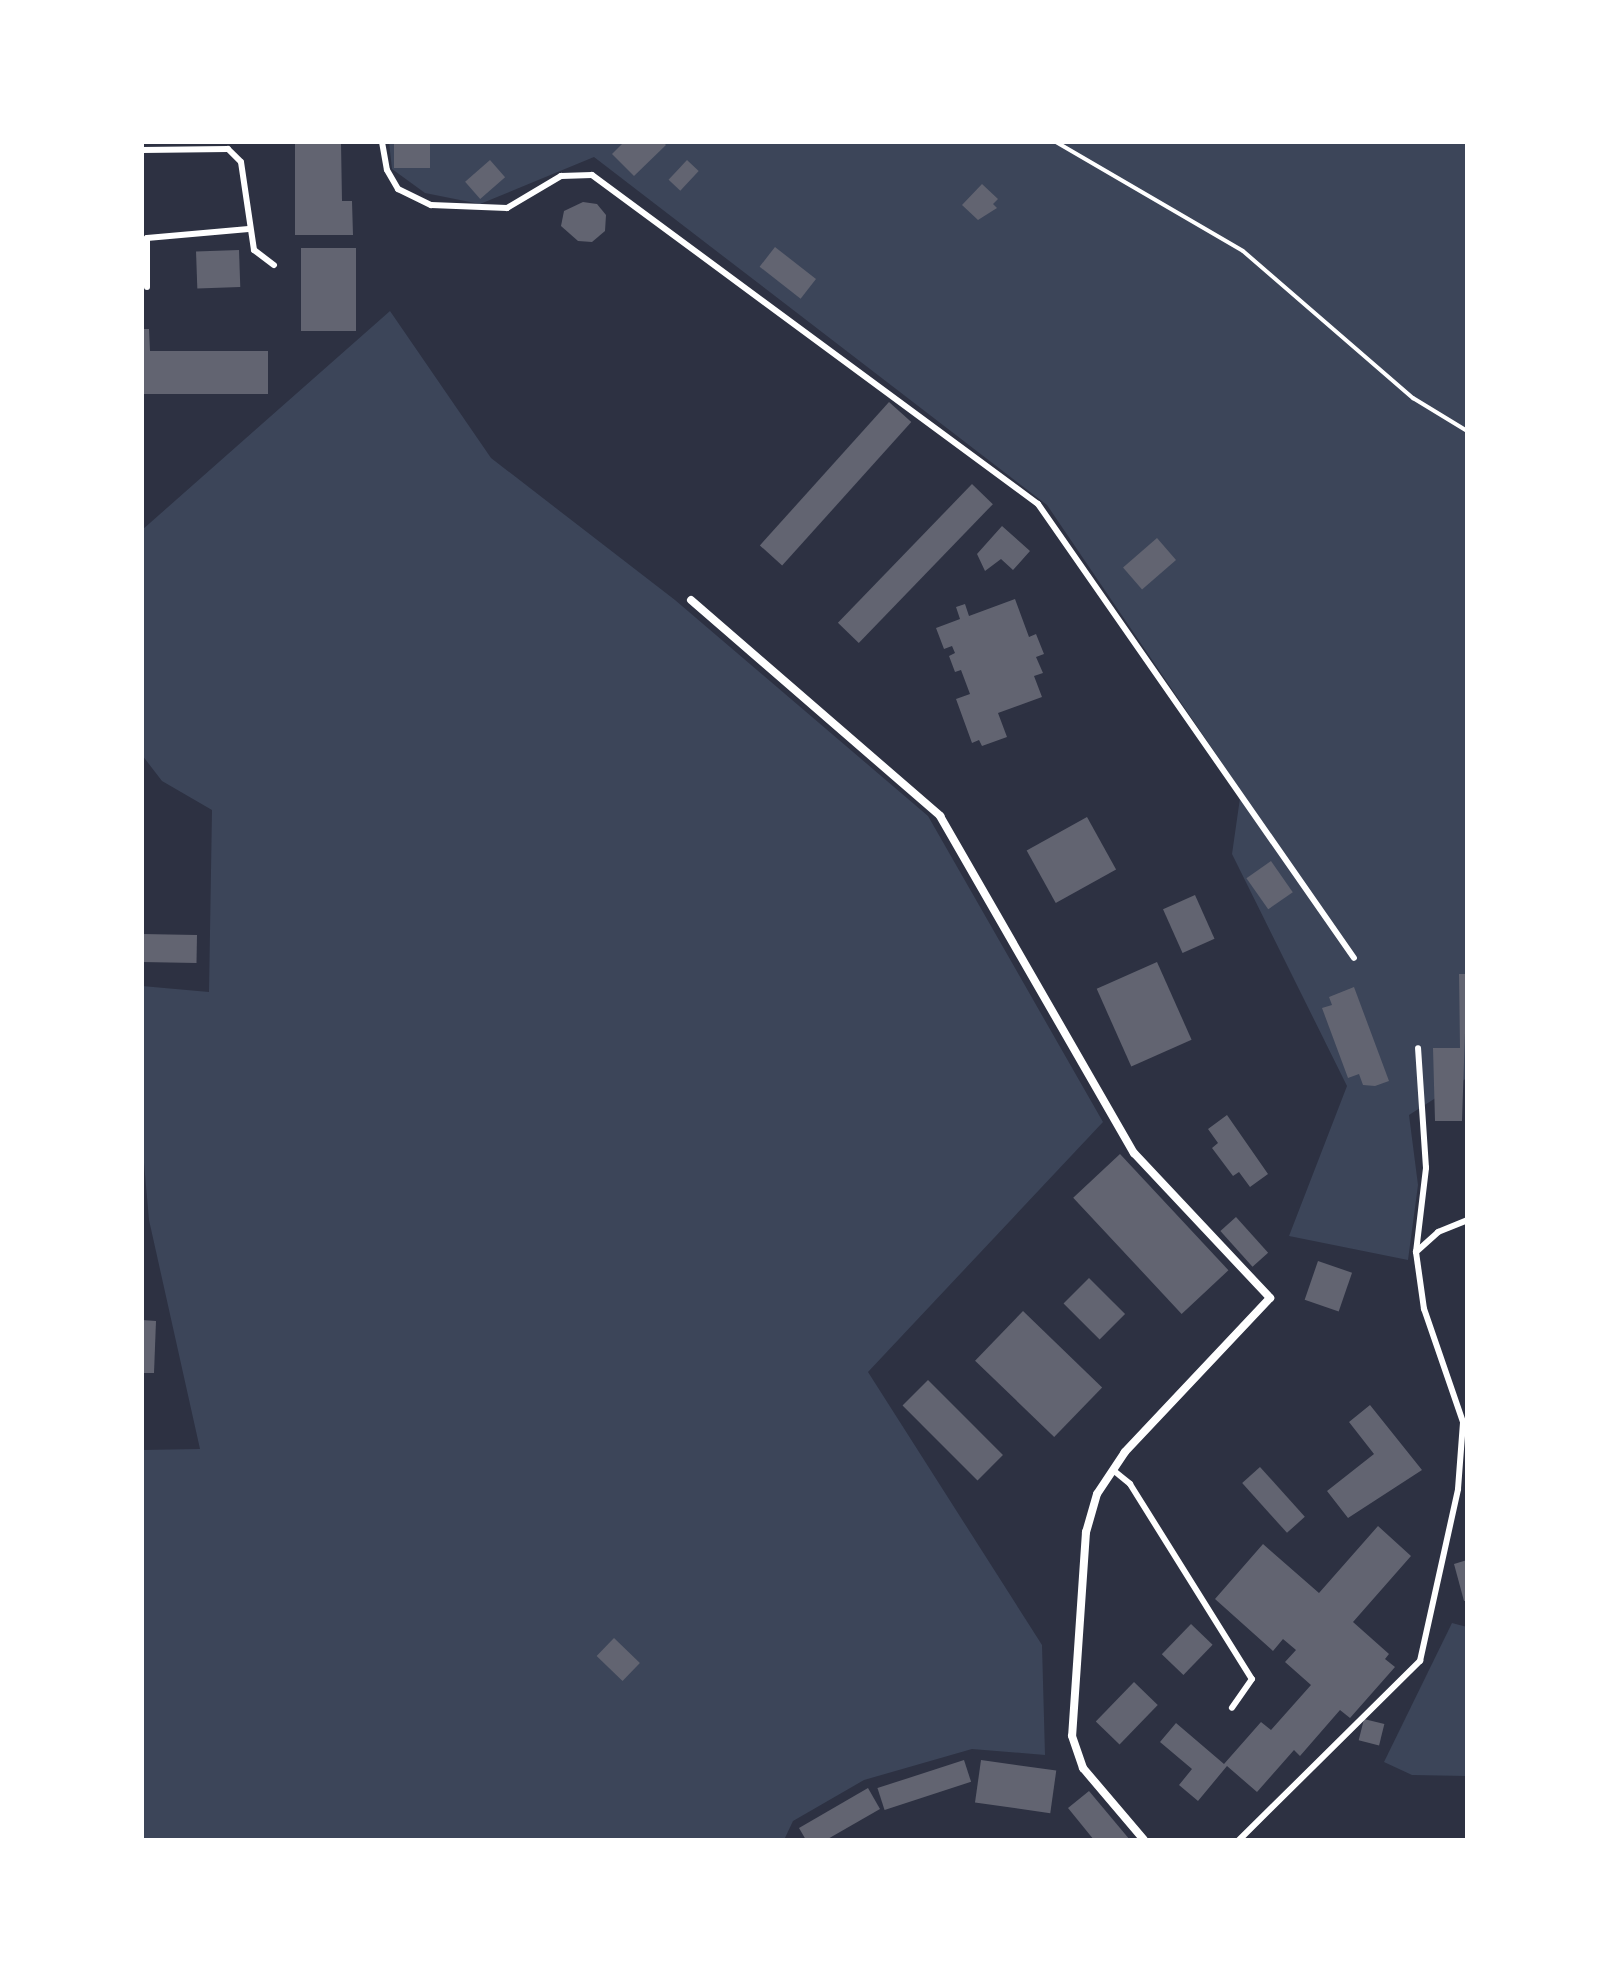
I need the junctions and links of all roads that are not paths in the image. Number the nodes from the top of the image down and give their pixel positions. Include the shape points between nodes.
1 (382, 142) edge
2 (142, 150) edge
3 (249, 229) junction
4 (274, 265) dead end
5 (147, 287) dead end
6 (691, 600) dead end
7 (1354, 958) dead end
8 (1418, 1048) dead end
9 (1467, 1220) edge
10 (1416, 1252) junction
11 (1113, 1470) junction
12 (1232, 1708) dead end
13 (1144, 1840) edge
14 (1239, 1840) edge

1 - 7 lane via 387,170 398,189 431,205 507,208 561,176 592,175 691,243 1038,504
2 - 3 lane via 228,149 241,162
3 - 4 lane via 254,250
3 - 5 lane via 147,238
6 - 11 street via 940,816 1134,1153 1270,1298
8 - 10 lane via 1426,1168
9 - 10 lane via 1438,1232
10 - 14 lane via 1424,1309 1463,1422 1458,1489 1420,1661
11 - 12 lane via 1130,1484 1252,1679
11 - 13 street via 1097,1494 1086,1532 1072,1736 1083,1768

